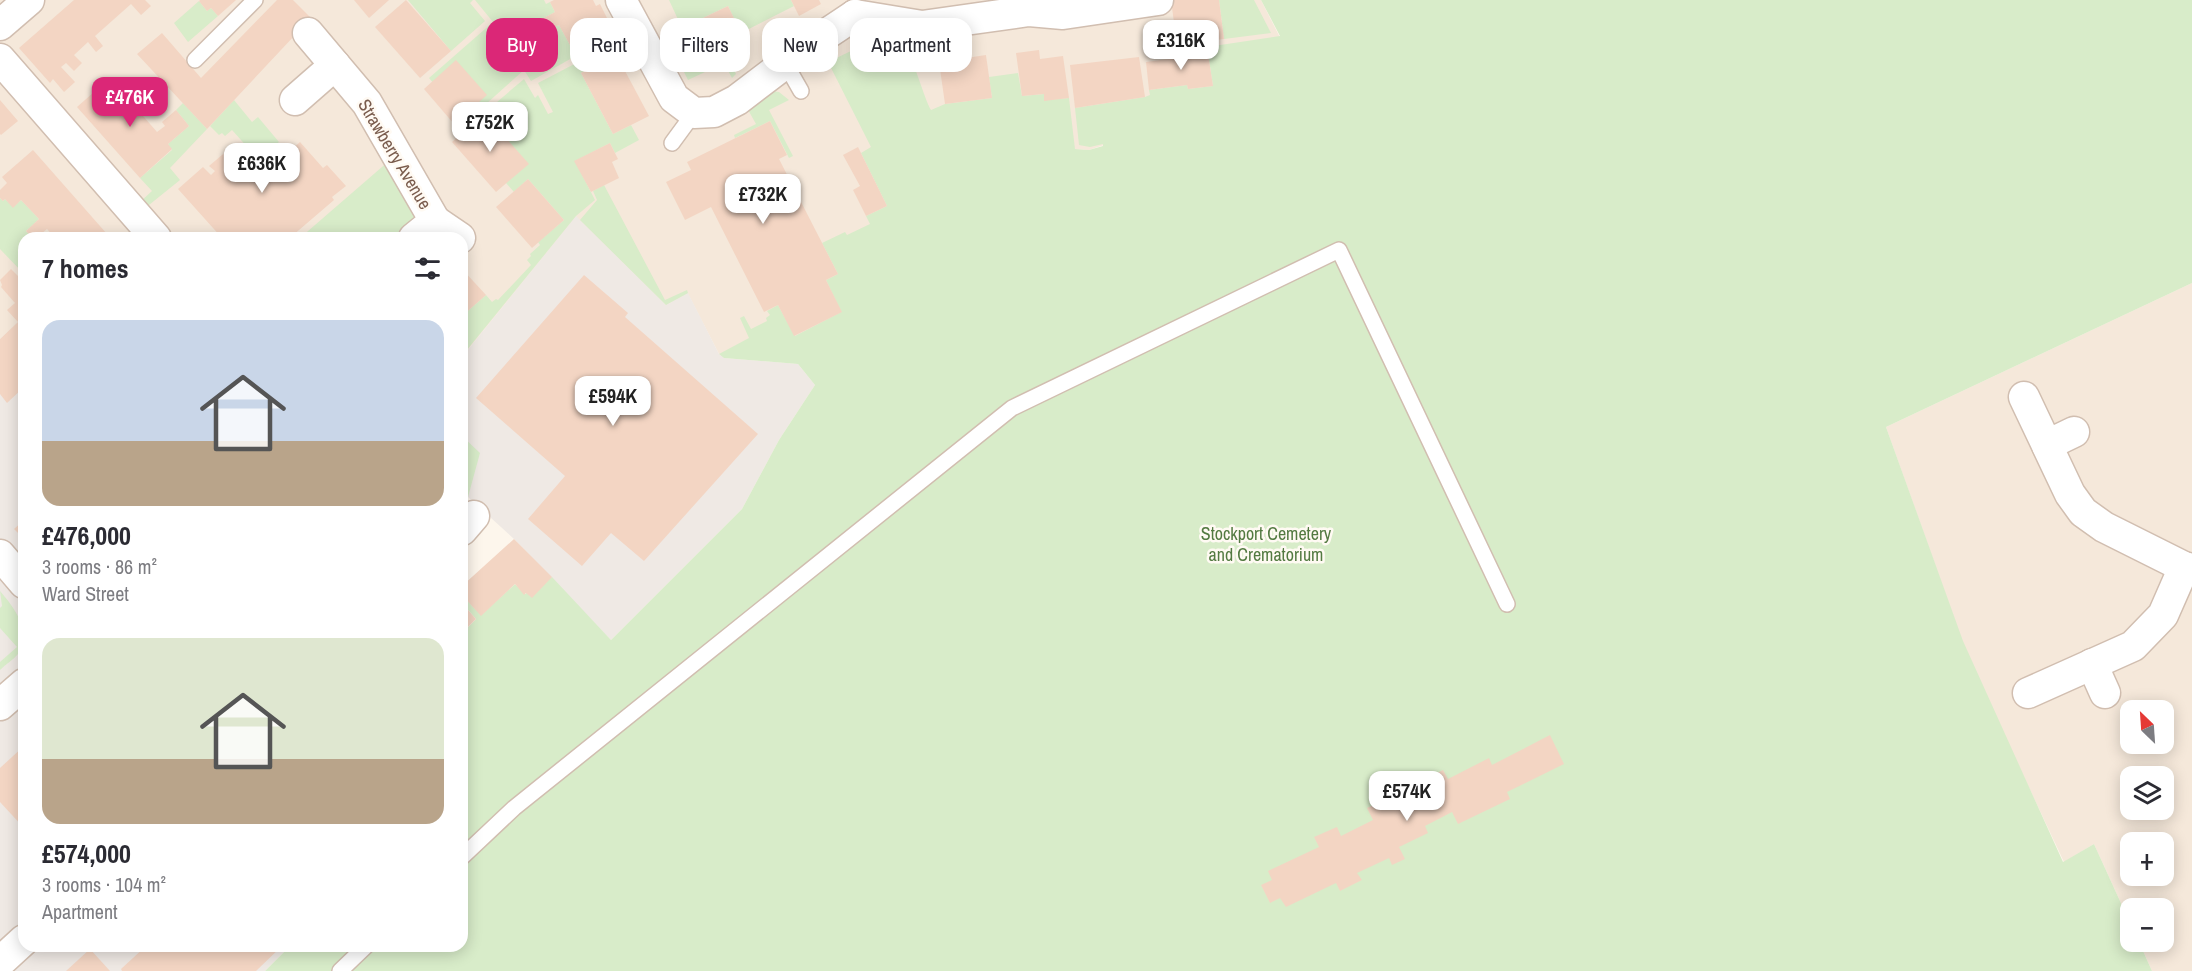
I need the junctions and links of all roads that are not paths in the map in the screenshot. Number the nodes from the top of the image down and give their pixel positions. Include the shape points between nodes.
1 (29, 0) edge
2 (255, 0) edge
3 (621, 0) edge
4 (1158, 0) edge
5 (852, 8) edge
6 (838, 19) edge
7 (0, 25) edge
8 (308, 33) dead end
9 (0, 59) edge
10 (195, 60) dead end
11 (335, 65) junction
12 (773, 72) edge
13 (790, 72) edge
14 (801, 92) dead end
15 (295, 100) dead end
16 (694, 112) junction
17 (672, 143) dead end
18 (424, 230) edge
19 (151, 232) edge
20 (2024, 397) dead end
21 (2074, 432) dead end
22 (2047, 445) junction
23 (0, 555) edge
24 (2188, 568) edge
25 (18, 576) edge
26 (1507, 604) dead end
27 (2092, 664) junction
28 (18, 689) edge
29 (2028, 693) dead end
30 (2105, 693) dead end
31 (0, 705) edge
32 (468, 851) edge
33 (18, 946) edge
34 (360, 952) edge
35 (0, 962) edge
36 (340, 971) edge

1 - 7 street
2 - 10 lane
3 - 16 street via 674,98
4 - 5 street via 1063,14 1029,11 922,26
5 - 6 street
8 - 11 street, Strawberry Avenue
9 - 19 street
11 - 15 street
11 - 18 street, Strawberry Avenue via 367,103 372,137
12 - 16 street via 714,112
13 - 14 lane
16 - 17 lane
20 - 22 street
21 - 22 street
22 - 24 street via 2083,512 2104,527
23 - 25 street
24 - 27 street via 2163,615 2148,632 2133,646
26 - 32 lane via 1339,250 1012,408 523,801
27 - 29 street
27 - 30 street
28 - 31 street
33 - 35 street
34 - 36 lane

